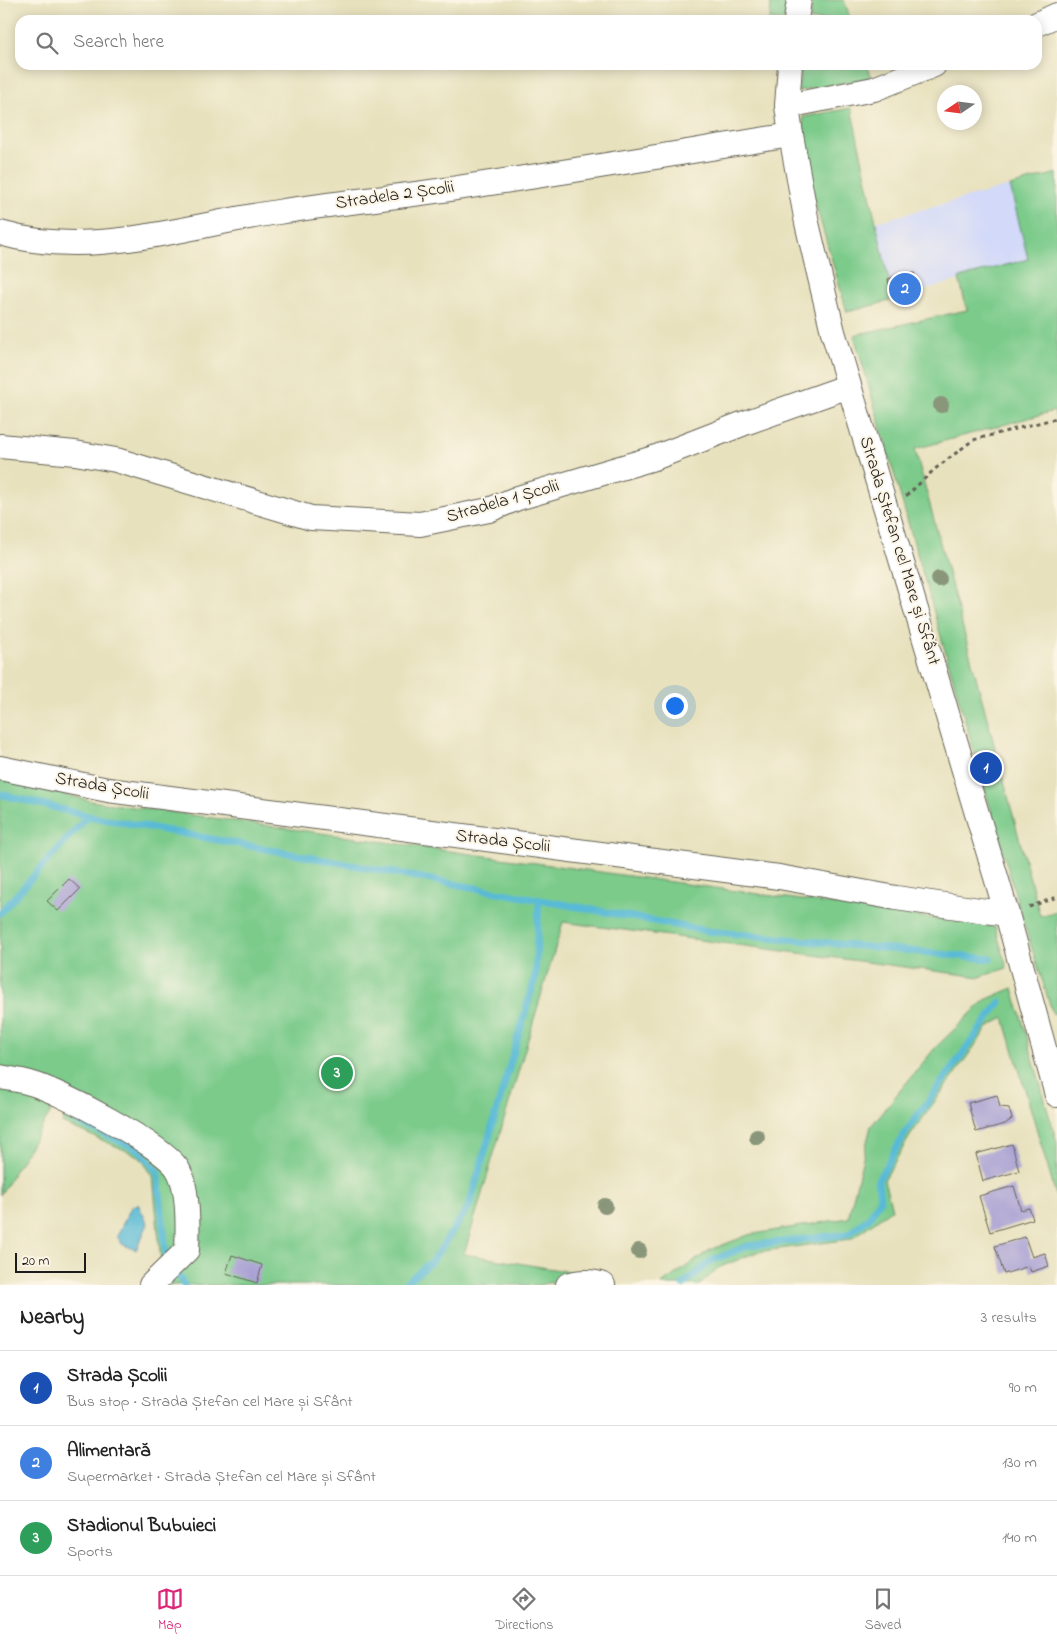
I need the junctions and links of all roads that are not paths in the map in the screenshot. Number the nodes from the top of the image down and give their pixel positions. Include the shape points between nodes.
1 (800, 0) edge
2 (797, 15) edge
3 (1057, 15) edge
4 (1042, 22) edge
5 (790, 70) edge
6 (922, 70) edge
7 (787, 106) junction
8 (790, 135) junction
9 (0, 233) edge
10 (849, 386) junction
11 (0, 446) edge
12 (0, 768) edge
13 (1007, 914) junction
14 (1048, 1027) edge
15 (0, 1077) edge
16 (1057, 1095) edge
17 (151, 1285) edge
18 (568, 1285) edge
19 (603, 1285) edge

1 - 2 street
3 - 4 street
5 - 7 street, Strada Ștefan cel Mare și Sfânt
6 - 7 street via 874,89
7 - 8 street, Strada Ștefan cel Mare și Sfânt
8 - 9 street, Stradela 2 Școlii via 458,188 275,212 107,241 76,244
8 - 10 street, Strada Ștefan cel Mare și Sfânt via 807,224
10 - 11 street, Stradela 1 Școlii via 654,458 518,498 489,510 420,524 311,518 116,460
10 - 13 street, Strada Ștefan cel Mare și Sfânt
12 - 13 street, Strada Școlii via 108,790 779,877
13 - 14 street, Strada Ștefan cel Mare și Sfânt
14 - 16 street, Strada Ștefan cel Mare și Sfânt
15 - 17 street via 30,1082 62,1095 153,1146 177,1168 186,1196 187,1250
18 - 19 street via 575,1282

